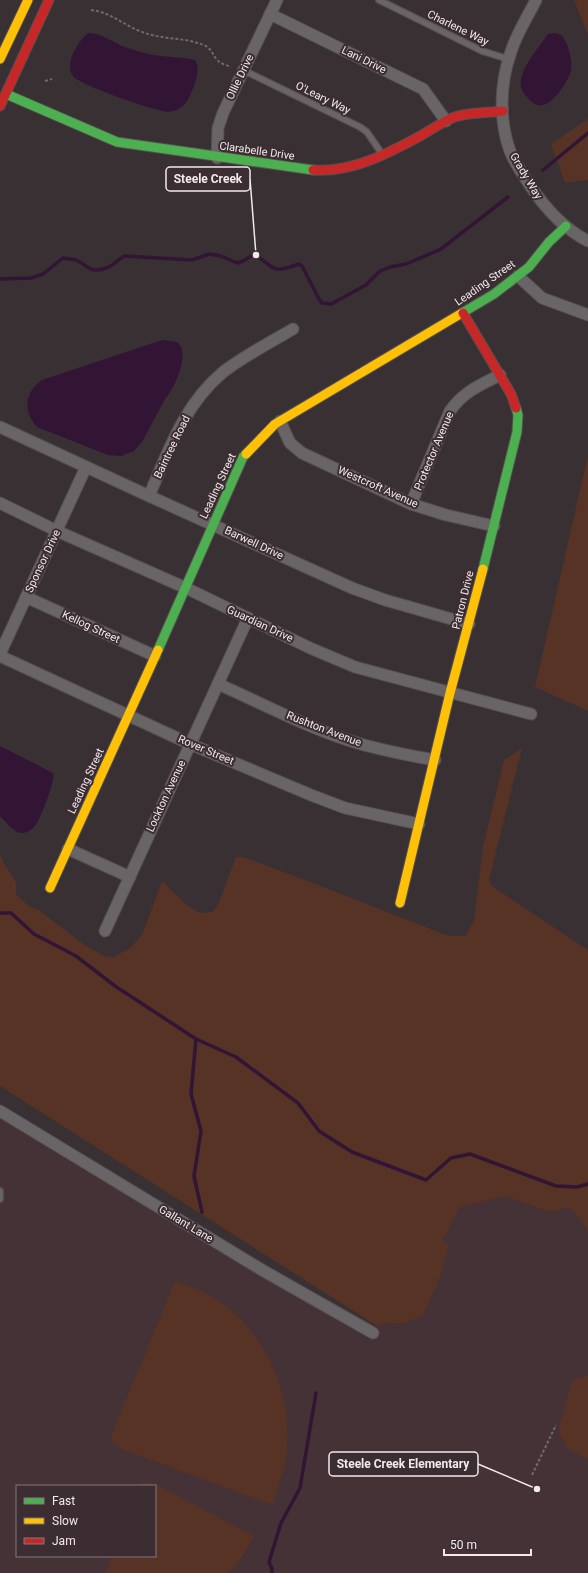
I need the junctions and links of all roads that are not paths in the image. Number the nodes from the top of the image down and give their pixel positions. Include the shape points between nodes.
1 (28, 0) edge
2 (39, 0) edge
3 (49, 0) edge
4 (277, 0) edge
5 (379, 0) edge
6 (535, 0) edge
7 (270, 14) junction
8 (18, 45) dead end
9 (0, 59) edge
10 (508, 59) junction
11 (6, 70) dead end
12 (243, 70) junction
13 (6, 94) junction
14 (0, 106) edge
15 (503, 111) junction
16 (446, 121) junction
17 (383, 156) junction
18 (217, 158) junction
19 (566, 226) junction
20 (588, 241) edge
21 (518, 276) junction
22 (463, 313) junction
23 (588, 315) edge
24 (293, 329) dead end
25 (500, 375) junction
26 (280, 421) junction
27 (0, 426) edge
28 (86, 467) junction
29 (149, 496) junction
30 (0, 503) edge
31 (411, 504) junction
32 (214, 524) junction
33 (494, 526) junction
34 (57, 531) junction
35 (186, 588) junction
36 (26, 597) junction
37 (248, 618) junction
38 (469, 624) junction
39 (0, 655) edge
40 (155, 656) junction
41 (218, 684) junction
42 (450, 693) junction
43 (531, 714) dead end
44 (130, 716) junction
45 (190, 744) junction
46 (435, 760) junction
47 (419, 824) junction
48 (68, 849) junction
49 (130, 877) junction
50 (50, 888) dead end
51 (400, 903) dead end
52 (105, 931) dead end
53 (0, 1111) edge
54 (0, 1191) edge
55 (0, 1199) edge
56 (373, 1333) dead end

1 - 9 street
2 - 8 street
3 - 13 street
4 - 7 street, Ollie Drive
5 - 10 lane, Charlene Way via 482,51
6 - 10 street, Grady Way
7 - 12 street, Ollie Drive
7 - 16 street, Lani Drive via 423,88
10 - 15 street, Grady Way
11 - 13 street via 2,83
12 - 17 lane, O'Leary Way via 360,126
12 - 18 street, Ollie Drive via 218,128
13 - 14 street
13 - 18 street, Clarabelle Drive via 117,142
15 - 16 street, Clarabelle Drive via 462,115
15 - 19 street, Grady Way via 510,152 545,207
16 - 17 street, Clarabelle Drive
17 - 18 street, Clarabelle Drive via 360,164 325,170
19 - 20 street, Grady Way
19 - 21 street, Leading Street
21 - 22 street, Leading Street
21 - 23 street via 542,298
22 - 25 street, Patron Drive
22 - 26 street, Leading Street
24 - 29 street, Baintree Road via 223,372 207,388 178,430
25 - 31 street, Protector Avenue via 458,400 450,411
25 - 33 street, Patron Drive via 511,394 518,415 518,427
26 - 31 street, Westcroft Avenue via 290,443 302,453
26 - 32 street, Leading Street via 243,457
27 - 28 street, Barwell Drive
28 - 29 street, Barwell Drive
28 - 34 street, Sponsor Drive
29 - 32 street, Barwell Drive
30 - 34 street, Guardian Drive
31 - 33 street, Westcroft Avenue
32 - 35 street, Leading Street
32 - 38 street, Barwell Drive via 352,588
33 - 38 street, Patron Drive
34 - 35 street, Guardian Drive
34 - 36 street, Sponsor Drive
35 - 37 street, Guardian Drive
35 - 40 street, Leading Street
36 - 39 street, Sponsor Drive
36 - 40 street, Kellog Street
37 - 41 street, Lockton Avenue
37 - 42 street, Guardian Drive via 355,667
38 - 42 street, Patron Drive
39 - 44 street, Rover Street
40 - 44 street, Leading Street
41 - 45 street, Lockton Avenue
41 - 46 street, Rushton Avenue via 315,727 363,744
42 - 43 street, Guardian Drive
42 - 46 street, Patron Drive
44 - 45 street, Rover Street
44 - 48 street, Leading Street
45 - 47 street, Rover Street via 345,808
45 - 49 street, Lockton Avenue
46 - 47 street, Patron Drive
47 - 51 street, Patron Drive
48 - 49 street
48 - 50 street, Leading Street
49 - 52 street, Lockton Avenue
53 - 56 street, Gallant Lane via 262,1270
54 - 55 lane

